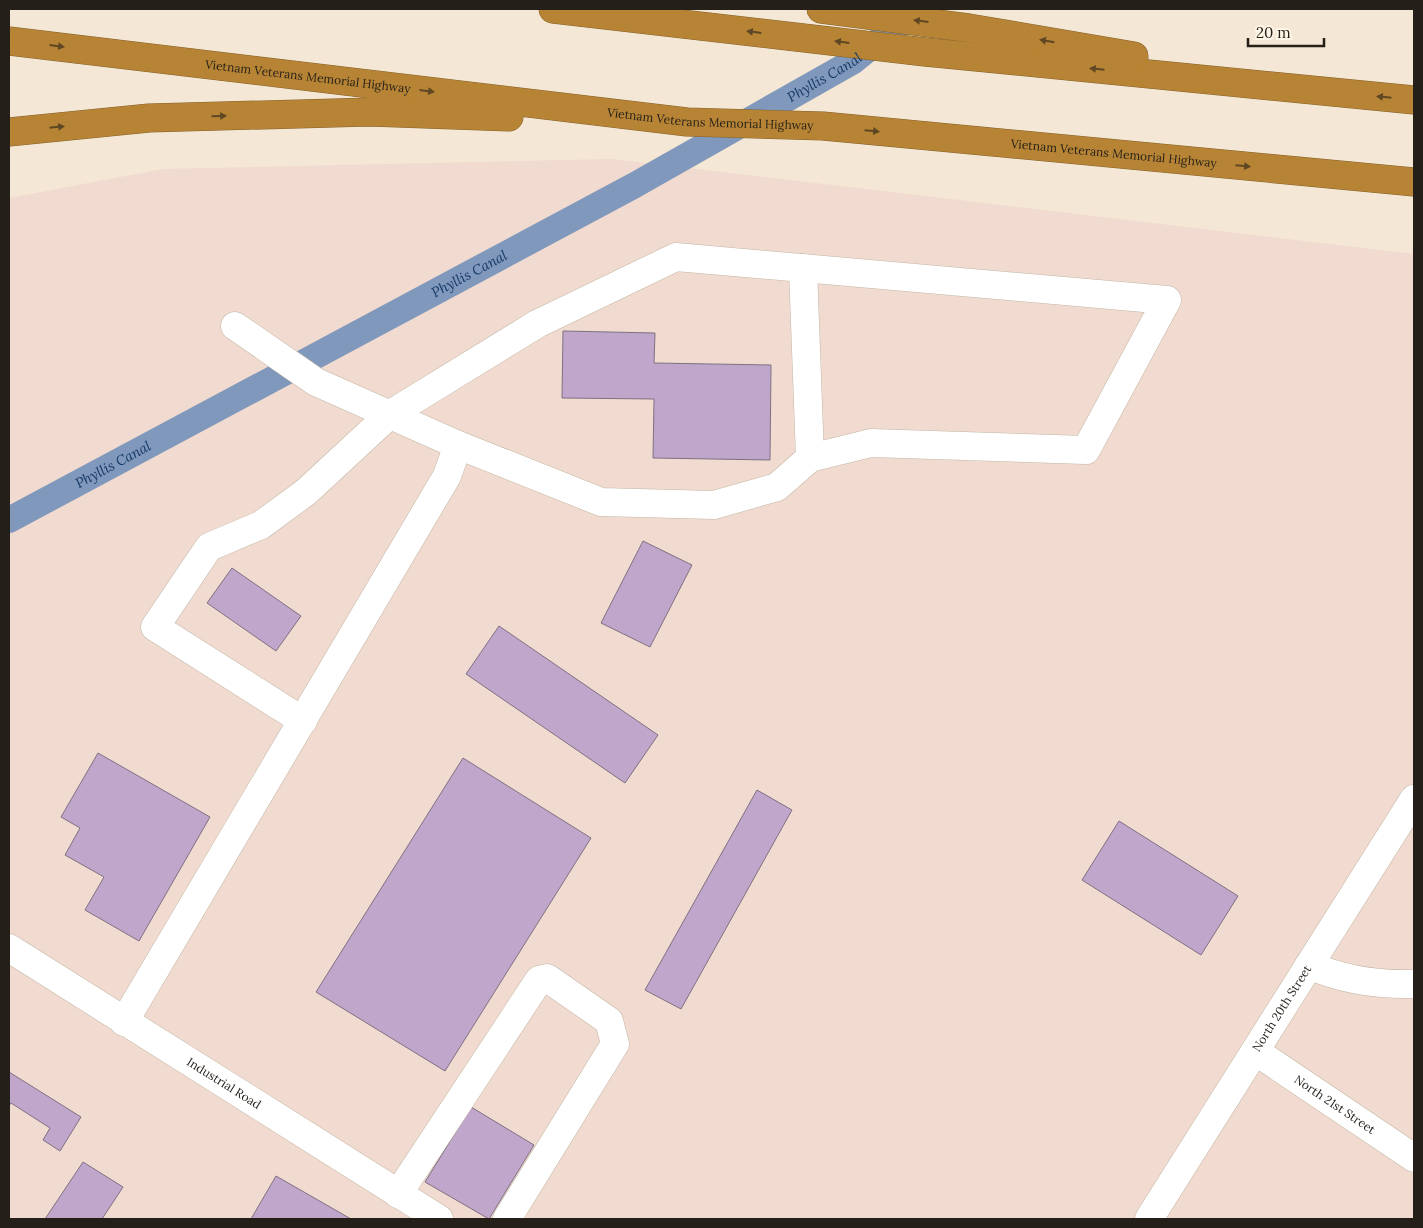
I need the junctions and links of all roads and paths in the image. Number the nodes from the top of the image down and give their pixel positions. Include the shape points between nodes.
1 (553, 9) edge
2 (828, 10) edge
3 (9, 41) edge
4 (1354, 94) junction
5 (1414, 100) edge
6 (687, 122) junction
7 (9, 132) edge
8 (1414, 182) edge
9 (803, 268) junction
10 (235, 326) dead end
11 (389, 415) junction
12 (458, 445) junction
13 (810, 458) junction
14 (303, 721) junction
15 (1414, 799) edge
16 (9, 948) edge
17 (1309, 965) junction
18 (1414, 984) edge
19 (124, 1022) junction
20 (1255, 1051) junction
21 (1414, 1158) edge
22 (398, 1194) junction
23 (439, 1219) edge
24 (507, 1219) edge
25 (1149, 1219) edge

4 -> 1 highway via 925,52
4 -> 2 highway via 969,28
3 -> 6 highway, Vietnam Veterans Memorial Highway
5 -> 4 highway
7 -> 6 highway via 148,118 369,112
6 -> 8 highway, Vietnam Veterans Memorial Highway via 823,126
9 - 11 street via 676,257 537,324
9 - 13 street
9 - 13 street via 1167,300 1086,450 871,443
10 - 11 street via 316,382
11 - 12 street
11 - 14 street via 306,492 261,524 209,547 155,627
12 - 13 street via 601,502 714,505 777,487
12 - 14 street via 447,476
14 - 19 street
15 - 17 street, North 20th Street
16 - 19 street, Industrial Road
17 - 18 street via 1335,976 1387,985
17 - 20 street, North 20th Street
19 - 22 street, Industrial Road
20 - 21 street, North 21st Street
20 - 25 street, North 20th Street
22 - 23 street, Industrial Road
22 - 24 street via 539,980 547,978 609,1022 615,1044

